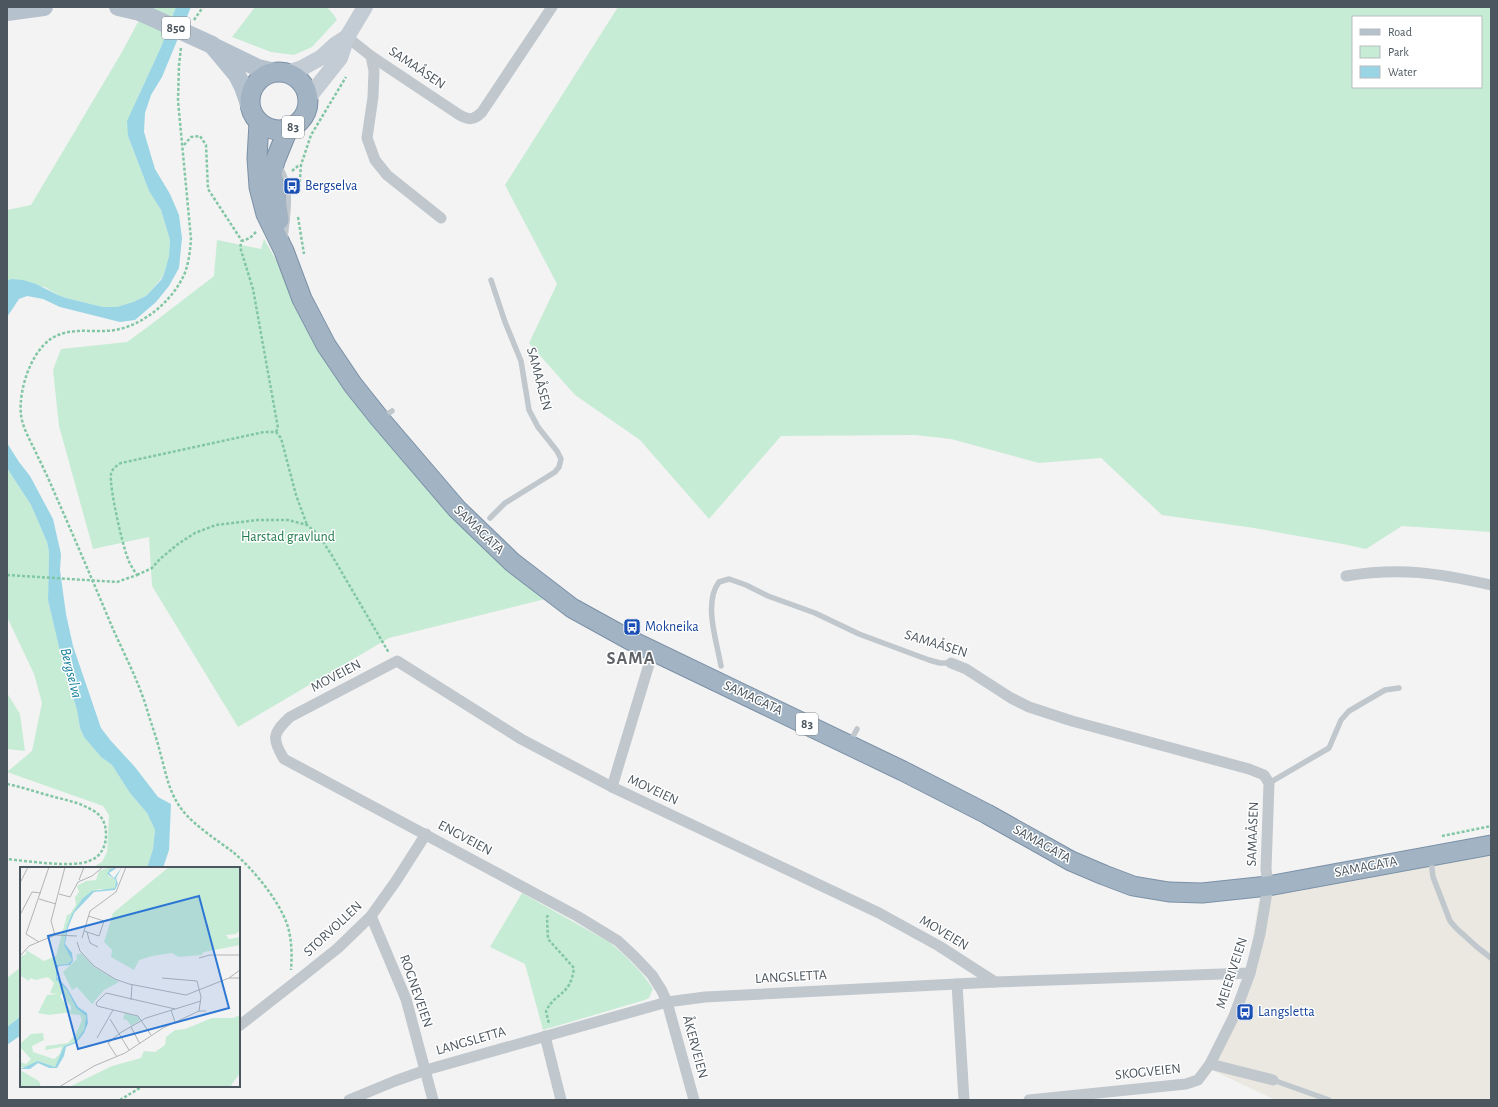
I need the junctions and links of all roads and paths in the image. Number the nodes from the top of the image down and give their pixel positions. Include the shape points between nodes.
1 (44, 7) edge
2 (118, 7) edge
3 (203, 7) edge
4 (365, 7) edge
5 (552, 7) edge
6 (7, 12) edge
7 (193, 23) dead end
8 (347, 37) junction
9 (212, 45) junction
10 (182, 47) dead end
11 (371, 56) junction
12 (281, 72) junction
13 (309, 97) junction
14 (255, 115) junction
15 (288, 129) junction
16 (183, 145) junction
17 (301, 165) dead end
18 (290, 172) dead end
19 (442, 218) dead end
20 (257, 227) dead end
21 (242, 241) junction
22 (284, 251) junction
23 (491, 280) dead end
24 (276, 432) junction
25 (490, 518) dead end
26 (307, 525) junction
27 (7, 575) edge
28 (137, 575) junction
29 (1346, 576) dead end
30 (93, 581) junction
31 (1491, 585) edge
32 (656, 652) junction
33 (395, 662) junction
34 (951, 663) joint
35 (721, 666) dead end
36 (1399, 688) dead end
37 (304, 710) joint
38 (1269, 783) junction
39 (7, 784) edge
40 (612, 787) junction
41 (426, 834) junction
42 (1491, 845) edge
43 (1431, 855) junction
44 (7, 859) edge
45 (1268, 886) junction
46 (554, 903) junction
47 (371, 916) junction
48 (1491, 958) edge
49 (290, 971) dead end
50 (1250, 973) junction
51 (995, 982) junction
52 (957, 984) junction
53 (667, 1002) junction
54 (240, 1025) edge
55 (548, 1035) junction
56 (1210, 1064) junction
57 (426, 1070) junction
58 (1273, 1080) joint
59 (140, 1087) edge
60 (120, 1100) edge
61 (349, 1100) edge
62 (433, 1100) edge
63 (561, 1100) edge
64 (694, 1100) edge
65 (964, 1100) edge
66 (1029, 1100) edge
67 (1330, 1100) edge

1 - 6 main road
2 - 9 main road, 850, bridge via 140,12
3 - 7 path
4 - 8 main road
5 - 11 street, SAMAÅSEN via 482,112 473,119 466,119
8 - 11 street, SAMAÅSEN
8 - 12 main road via 322,57 302,68
8 - 13 main road via 340,58
9 - 12 main road, 850 via 258,68
9 - 14 main road, 850 via 237,76
10 - 16 path via 178,101
11 - 19 street, SAMAÅSEN via 374,71 367,138 375,160 387,175
12 - 13 highway, 83 via 295,76 302,82
12 - 14 highway, 83 via 262,78 253,88 250,97
13 - 15 highway, 83 via 309,106 302,121
14 - 15 highway, 83 via 268,128 278,131
14 - 22 highway, SAMAGATA / 83 via 259,187 266,214
15 - 22 highway, SAMAGATA / 83 via 274,161 273,179
16 - 21 path via 191,137 200,136 206,145 208,189
16 - 30 path via 191,239 190,254 176,289 159,307 130,326 114,330 57,334 47,341 32,362 21,396 21,415 25,430
17 - 18 path
20 - 21 path via 255,235
21 - 24 path via 240,247 253,289 265,351 278,428
22 - 32 highway, SAMAGATA / 83 via 314,323 353,386 386,415 457,509 512,562 572,608 634,634
23 - 25 lane, SAMAÅSEN via 521,361 529,410 561,459 555,472 505,503
24 - 26 path via 281,438
24 - 28 path via 264,432 121,463 114,467 111,484 115,505 127,558
26 - 28 path via 288,520 258,520 216,525 194,533 152,568
26 - 33 path via 318,534 331,554
27 - 30 path
28 - 30 path via 117,582
29 - 31 street via 1397,571 1425,572
30 - 49 path via 146,705 166,779 173,793 183,811 236,855 262,881 287,925 292,949
32 - 40 street via 650,661
32 - 45 highway, SAMAGATA / 83 via 853,737 980,811 1071,861 1104,875 1133,886 1169,892 1202,893
33 - 37 street, MOVEIEN
33 - 40 street, MOVEIEN via 521,740
34 - 35 lane, SAMAÅSEN via 929,660 859,634 815,613 729,579 719,582 711,600
34 - 38 street, SAMAÅSEN via 966,669 1010,698 1029,707 1248,769 1264,775
36 - 38 lane, SAMAÅSEN via 1385,690 1349,711 1341,720 1329,748
37 - 41 street, ENGVEIEN via 290,717 276,733 275,740 284,759
38 - 45 street, SAMAÅSEN via 1266,869
39 - 44 path via 77,803 102,817 106,827 104,847 90,861 76,864
40 - 51 street, MOVEIEN via 879,913 939,946
41 - 46 street, ENGVEIEN
41 - 47 street, STORVOLLEN
42 - 43 highway, SAMAGATA / 83
43 - 45 highway, SAMAGATA / 83
43 - 48 lane via 1433,877 1450,921
45 - 50 street, MEIERIVEIEN
46 - 53 street, ENGVEIEN via 624,946 652,975
46 - 55 path via 547,917 548,939 574,968 573,980 546,1011
47 - 54 street, STORVOLLEN via 338,948
47 - 57 street, ROGNEVEIEN via 406,999
50 - 51 street, LANGSLETTA
50 - 56 street, MEIERIVEIEN via 1234,1016
51 - 52 street, LANGSLETTA
52 - 53 street, LANGSLETTA via 705,997
52 - 65 street
53 - 55 street, LANGSLETTA
53 - 64 street, ÅKERVEIEN
55 - 57 street, LANGSLETTA
55 - 63 street
56 - 58 street
56 - 66 street, SKOGVEIEN via 1198,1080 1186,1084
57 - 61 street, LANGSLETTA
57 - 62 street, ROGNEVEIEN
58 - 67 lane
59 - 60 path

